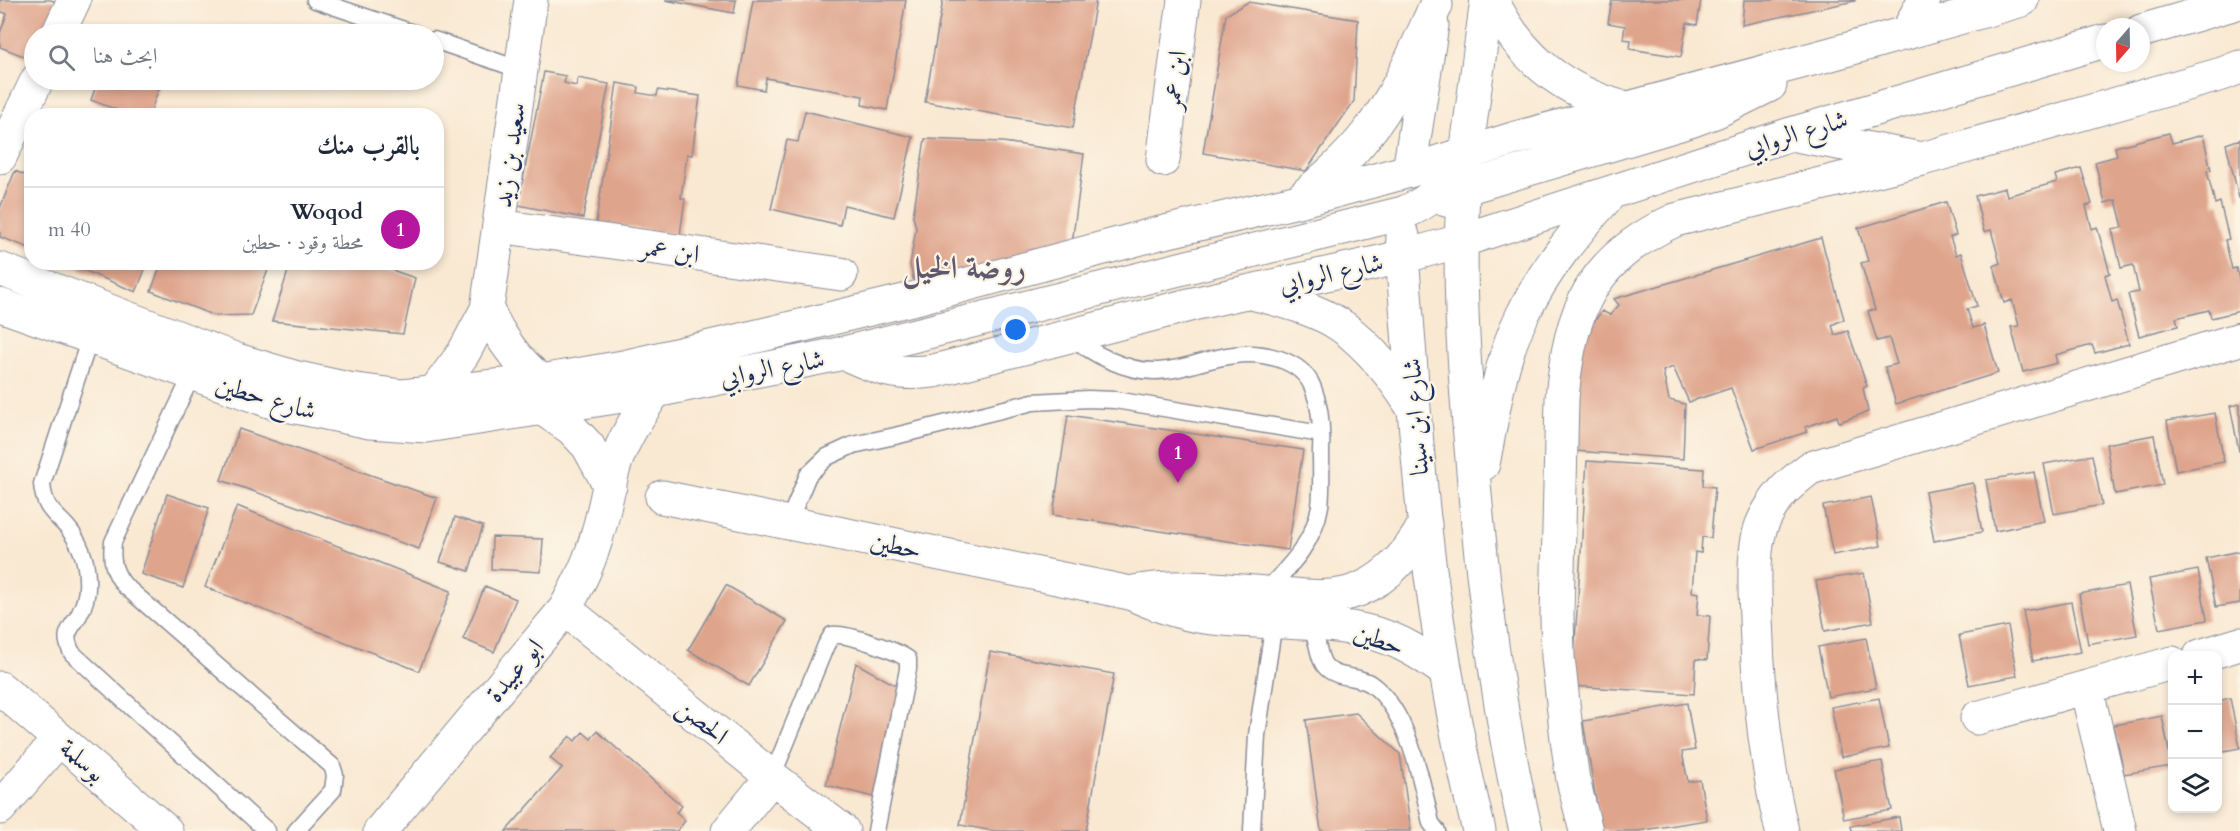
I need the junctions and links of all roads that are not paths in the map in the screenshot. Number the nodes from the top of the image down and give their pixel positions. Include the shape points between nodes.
1 (74, 0) edge
2 (315, 0) edge
3 (531, 0) edge
4 (1184, 0) edge
5 (1487, 0) edge
6 (1492, 0) edge
7 (1924, 0) edge
8 (2022, 0) edge
9 (1436, 2) edge
10 (2240, 2) edge
11 (63, 24) edge
12 (386, 24) edge
13 (2150, 28) edge
14 (1907, 33) junction
15 (444, 43) edge
16 (2096, 44) edge
17 (1831, 54) junction
18 (2240, 67) edge
19 (521, 70) junction
20 (32, 90) edge
21 (1624, 108) junction
22 (1791, 134) junction
23 (1466, 154) junction
24 (0, 157) edge
25 (1922, 159) junction
26 (1163, 160) dead end
27 (1409, 171) junction
28 (1462, 189) junction
29 (1612, 192) junction
30 (1298, 201) junction
31 (1403, 213) junction
32 (499, 226) junction
33 (1460, 241) junction
34 (1402, 257) junction
35 (0, 269) edge
36 (841, 274) dead end
37 (1250, 292) junction
38 (0, 305) edge
39 (487, 309) junction
40 (1070, 335) junction
41 (90, 338) junction
42 (2240, 339) edge
43 (844, 353) junction
44 (192, 375) junction
45 (656, 392) junction
46 (433, 394) junction
47 (542, 395) junction
48 (1415, 412) junction
49 (1322, 434) junction
50 (610, 486) junction
51 (662, 497) dead end
52 (1475, 504) junction
53 (788, 523) junction
54 (1425, 524) junction
55 (112, 555) junction
56 (86, 566) junction
57 (1269, 607) junction
58 (565, 609) junction
59 (1307, 624) junction
60 (2240, 644) edge
61 (2217, 651) edge
62 (2168, 664) edge
63 (1445, 671) junction
64 (2086, 687) junction
65 (0, 688) edge
66 (1977, 718) dead end
67 (58, 739) junction
68 (772, 777) junction
69 (0, 808) edge
70 (166, 831) edge
71 (267, 831) edge
72 (296, 831) edge
73 (380, 831) edge
74 (728, 831) edge
75 (843, 831) edge
76 (876, 831) edge
77 (1252, 831) edge
78 (1437, 831) edge
79 (1479, 831) edge
80 (1526, 831) edge
81 (1586, 831) edge
82 (1782, 831) edge
83 (2120, 831) edge

1 - 11 street
2 - 12 lane
3 - 19 street, سعيد بن زيد
4 - 26 street, ابن عمر
5 - 23 street, شارع ابن سينا
6 - 21 street via 1514,38 1552,75 1574,90
7 - 14 street
8 - 14 street
9 - 27 street, شارع ابن سينا
9 - 30 street via 1394,94 1367,134 1335,170
10 - 13 street
14 - 17 street
15 - 19 lane
16 - 22 street, شارع الروابي
17 - 21 street
17 - 28 street via 1689,121
18 - 25 street, شارع الروابي
19 - 32 street, سعيد بن زيد
20 - 24 street
21 - 23 street
22 - 25 street
22 - 29 street, شارع الروابي
23 - 27 street
23 - 28 street, شارع ابن سينا
23 - 31 street via 1441,190
25 - 81 street, شارع الروابي via 1675,220 1623,250 1585,296 1573,329 1564,375 1557,616 1567,739
27 - 30 street
27 - 31 street, شارع ابن سينا
28 - 33 street, شارع ابن سينا
28 - 34 street via 1425,217
29 - 33 street, شارع الروابي
29 - 52 street via 1547,270 1521,318 1504,366
30 - 47 street, شارع الروابي via 623,367
31 - 34 street, شارع ابن سينا
31 - 43 street
32 - 36 street, ابن عمر
32 - 39 street, سعيد بن زيد
33 - 34 street, شارع الروابي
33 - 52 street, شارع ابن سينا
34 - 37 street, شارع الروابي
34 - 48 street, شارع ابن سينا
35 - 46 street, شارع حطين via 237,360 294,377 402,396
37 - 40 street, شارع الروابي
37 - 48 street via 1284,301 1342,326 1397,382
38 - 41 street, شارع حطين
39 - 46 street, سعيد بن زيد via 463,354
39 - 47 street via 496,330
40 - 43 street, شارع الروابي via 910,374 869,365
40 - 49 lane via 1099,355 1152,371 1233,355 1258,353 1279,358 1298,370 1312,386
41 - 44 street, شارع حطين
41 - 56 lane via 42,484 45,503 75,539
42 - 82 street via 1819,465 1781,491 1762,524 1755,595 1764,739
43 - 45 street, شارع الروابي
44 - 47 street, شارع حطين via 272,402 370,422 426,426
44 - 55 lane via 113,542
45 - 47 street, شارع الروابي
45 - 50 street, ابو عبيدة via 624,442
46 - 47 street, شارع الروابي
47 - 50 street via 588,446
48 - 54 street, شارع ابن سينا
49 - 53 lane via 1115,400 1033,402 853,445 827,457 808,475
49 - 57 lane via 1316,523
50 - 58 street, ابو عبيدة via 587,569
51 - 53 street, حطين
52 - 80 street, شارع ابن سينا via 1496,674
53 - 57 street, حطين via 1130,593 1180,587
54 - 57 street, حطين via 1412,548 1395,567 1373,582 1350,593
54 - 63 street, شارع ابن سينا
55 - 56 lane
55 - 72 lane via 113,568 124,585 332,766 333,790
56 - 71 lane via 86,597 68,629 72,653
57 - 59 street, حطين
57 - 77 lane
58 - 68 street, الحصن
58 - 73 street, ابو عبيدة
59 - 63 street, حطين via 1375,633
59 - 78 lane via 1327,669 1372,684 1391,707 1417,761 1431,823
60 - 61 street
62 - 64 street
63 - 79 street, شارع ابن سينا
64 - 66 street
64 - 83 street
65 - 67 street, بوسلمة
67 - 69 street
67 - 70 street, بوسلمة
68 - 74 street
68 - 75 street, الحصن
68 - 76 lane via 832,635 896,652 908,659 908,669

